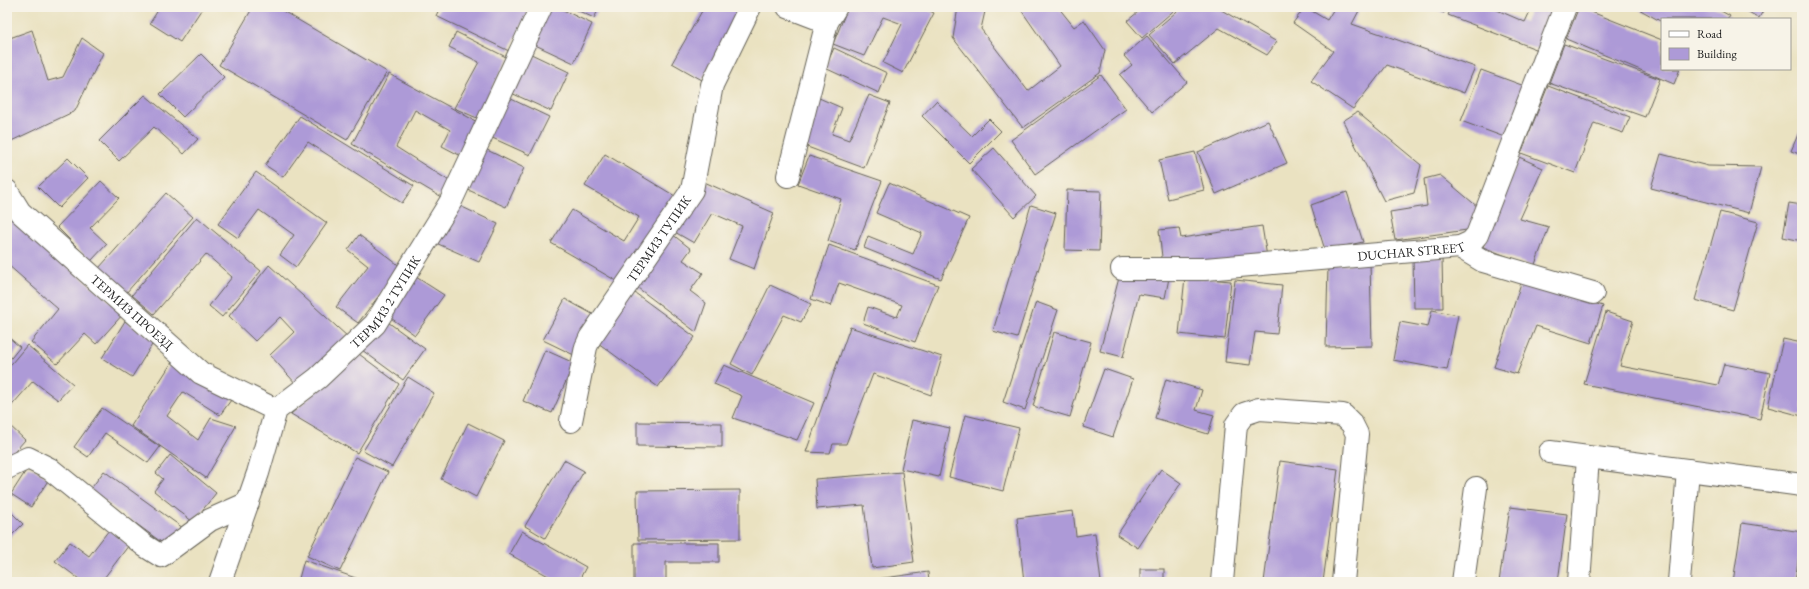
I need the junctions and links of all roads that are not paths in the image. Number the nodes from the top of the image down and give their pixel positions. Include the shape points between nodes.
1 (541, 7) edge
2 (750, 7) edge
3 (788, 7) edge
4 (1565, 7) edge
5 (832, 14) edge
6 (788, 176) dead end
7 (7, 191) edge
8 (1460, 247) junction
9 (1122, 269) dead end
10 (1593, 293) dead end
11 (276, 410) junction
12 (571, 420) dead end
13 (1550, 452) dead end
14 (1588, 458) junction
15 (7, 468) edge
16 (1688, 470) junction
17 (1802, 485) edge
18 (1476, 488) dead end
19 (248, 503) junction
20 (220, 582) edge
21 (1222, 582) edge
22 (1343, 582) edge
23 (1463, 582) edge
24 (1579, 582) edge
25 (1679, 582) edge

1 - 11 street, ТЕРМИЗ 2 ТУПИК via 451,201 374,324 318,378
2 - 12 street, ТЕРМИЗ ТУПИК via 712,85 692,190 590,338
3 - 5 street
4 - 8 street, DUCHAR STREET via 1477,235 1471,242
5 - 6 street
7 - 11 street, ТЕРМИЗ ПРОЕЗД via 20,212 201,373
8 - 9 street, DUCHAR STREET via 1205,268
8 - 10 street via 1483,261
11 - 19 street
13 - 14 street
14 - 16 street
14 - 24 street
15 - 19 street via 28,458 50,469 161,556 210,520
16 - 17 street
16 - 25 street
18 - 23 street
19 - 20 street
21 - 22 street via 1236,425 1244,414 1259,409 1343,415 1357,434

